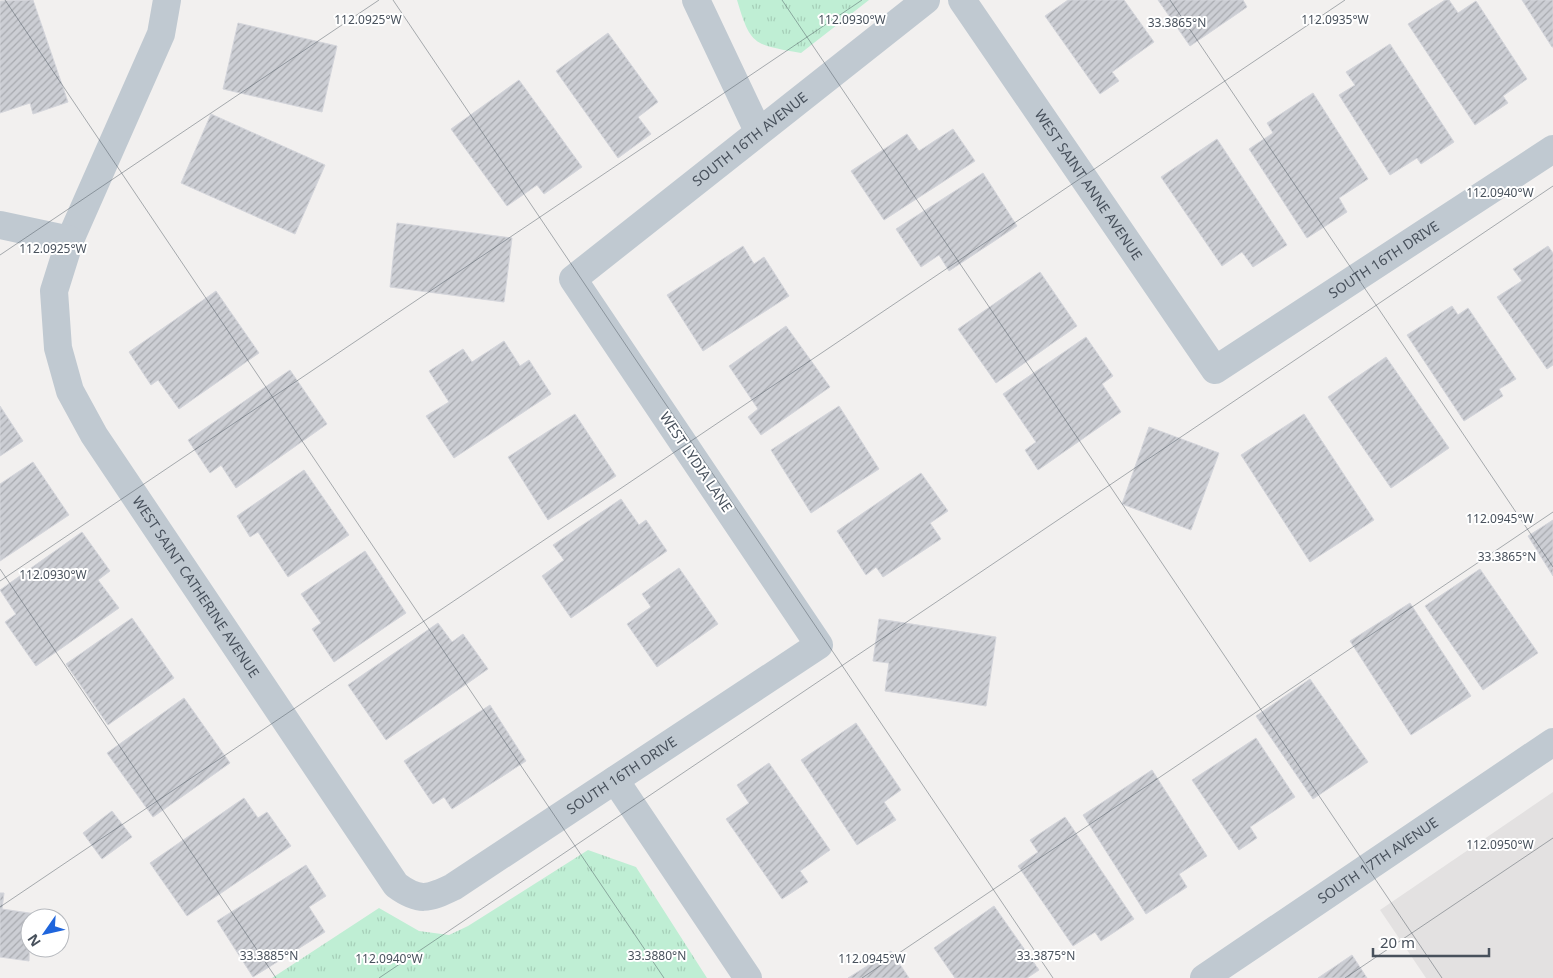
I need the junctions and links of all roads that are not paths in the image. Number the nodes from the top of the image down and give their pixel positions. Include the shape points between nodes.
1 (167, 0) edge
2 (696, 0) edge
3 (926, 0) edge
4 (962, 0) edge
5 (758, 131) junction
6 (1553, 149) edge
7 (0, 224) edge
8 (70, 240) junction
9 (573, 278) joint
10 (1215, 370) joint
11 (819, 646) joint
12 (1553, 742) edge
13 (614, 780) junction
14 (421, 898) joint
15 (748, 978) edge
16 (1204, 978) edge

1 - 8 street, WEST SAINT CATHERINE AVENUE via 161,34
2 - 5 street
3 - 5 street, SOUTH 16TH AVENUE
4 - 10 street, WEST SAINT ANNE AVENUE
5 - 9 street, SOUTH 16TH AVENUE
6 - 10 street, SOUTH 16TH DRIVE
7 - 8 street
8 - 14 street, WEST SAINT CATHERINE AVENUE via 54,291 58,348 70,391 94,435 396,885 409,895
9 - 11 street, WEST LYDIA LANE
11 - 13 street, SOUTH 16TH DRIVE
12 - 16 street, SOUTH 17TH AVENUE
13 - 14 street, SOUTH 16TH DRIVE via 453,887
13 - 15 street

